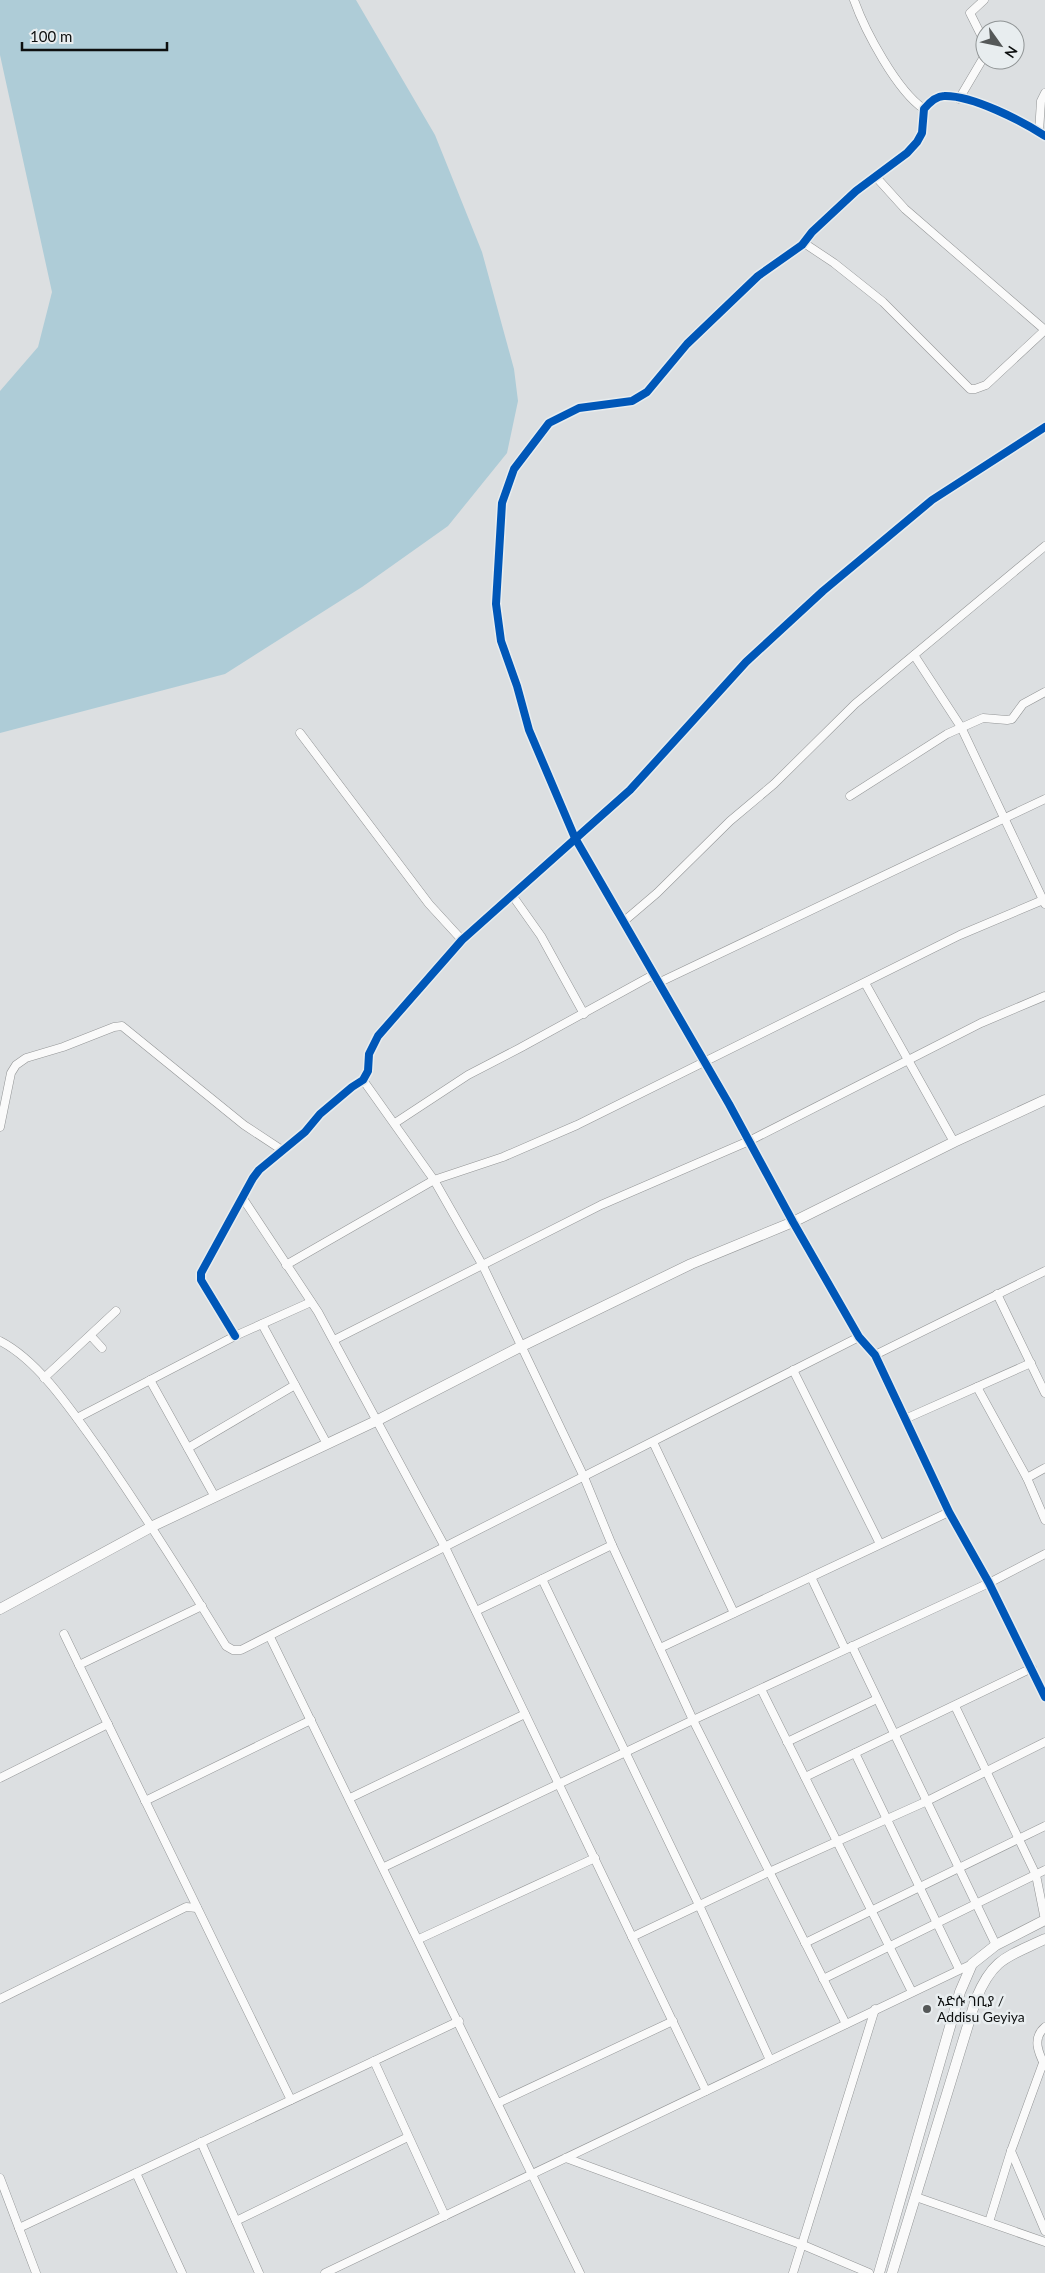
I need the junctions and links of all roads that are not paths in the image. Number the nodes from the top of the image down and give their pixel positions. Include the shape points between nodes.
1 (854, 0) edge
2 (984, 0) edge
3 (975, 23) edge
4 (976, 70) edge
5 (1045, 93) edge
6 (959, 99) junction
7 (924, 108) junction
8 (1042, 134) edge
9 (876, 177) junction
10 (804, 243) junction
11 (1045, 330) edge
12 (1045, 427) edge
13 (1045, 546) edge
14 (914, 654) junction
15 (1045, 692) edge
16 (961, 727) junction
17 (300, 734) dead end
18 (850, 796) dead end
19 (1045, 799) edge
20 (1003, 819) junction
21 (575, 838) junction
22 (512, 895) junction
23 (1044, 902) edge
24 (623, 922) junction
25 (462, 940) junction
26 (655, 979) junction
27 (865, 983) junction
28 (1045, 996) edge
29 (584, 1014) junction
30 (908, 1060) junction
31 (704, 1063) junction
32 (363, 1080) junction
33 (1045, 1100) edge
34 (395, 1123) junction
35 (0, 1127) edge
36 (749, 1142) junction
37 (954, 1142) junction
38 (282, 1150) junction
39 (434, 1180) junction
40 (242, 1197) junction
41 (793, 1222) junction
42 (286, 1265) junction
43 (483, 1266) junction
44 (1045, 1271) edge
45 (997, 1294) junction
46 (311, 1302) junction
47 (116, 1311) dead end
48 (262, 1324) junction
49 (91, 1336) junction
50 (235, 1336) junction
51 (859, 1336) junction
52 (334, 1340) junction
53 (0, 1341) edge
54 (520, 1347) junction
55 (102, 1348) dead end
56 (875, 1355) junction
57 (1030, 1363) junction
58 (793, 1370) junction
59 (44, 1378) junction
60 (150, 1380) junction
61 (295, 1385) junction
62 (977, 1387) junction
63 (1045, 1393) edge
64 (77, 1418) junction
65 (905, 1419) junction
66 (378, 1420) junction
67 (653, 1442) junction
68 (327, 1444) junction
69 (188, 1448) junction
70 (1045, 1468) edge
71 (584, 1477) junction
72 (1027, 1478) junction
73 (215, 1497) junction
74 (949, 1512) junction
75 (1045, 1520) edge
76 (153, 1526) junction
77 (880, 1544) junction
78 (612, 1545) junction
79 (445, 1547) junction
80 (1045, 1554) edge
81 (812, 1577) junction
82 (542, 1579) junction
83 (989, 1583) junction
84 (202, 1606) junction
85 (0, 1608) edge
86 (476, 1611) junction
87 (734, 1614) junction
88 (64, 1634) dead end
89 (270, 1636) junction
90 (660, 1648) junction
91 (849, 1648) junction
92 (79, 1665) junction
93 (1032, 1668) junction
94 (761, 1689) junction
95 (1045, 1697) edge
96 (877, 1699) junction
97 (956, 1706) junction
98 (525, 1714) junction
99 (311, 1720) junction
100 (693, 1720) junction
101 (108, 1724) junction
102 (894, 1735) junction
103 (787, 1742) junction
104 (1045, 1742) edge
105 (626, 1753) junction
106 (855, 1753) junction
107 (986, 1771) junction
108 (805, 1777) junction
109 (0, 1778) edge
110 (559, 1784) junction
111 (350, 1798) junction
112 (145, 1801) junction
113 (926, 1802) junction
114 (886, 1819) junction
115 (1045, 1826) edge
116 (1019, 1840) junction
117 (837, 1842) junction
118 (595, 1858) junction
119 (384, 1868) junction
120 (958, 1869) junction
121 (1045, 1870) edge
122 (769, 1872) junction
123 (1036, 1875) junction
124 (919, 1888) junction
125 (699, 1905) junction
126 (975, 1905) junction
127 (198, 1908) junction
128 (872, 1912) junction
129 (1045, 1920) edge
130 (936, 1924) junction
131 (632, 1937) junction
132 (418, 1939) junction
133 (1045, 1939) edge
134 (805, 1943) junction
135 (996, 1945) junction
136 (889, 1947) junction
137 (972, 1964) junction
138 (959, 1969) junction
139 (823, 1979) junction
140 (912, 1992) junction
141 (0, 1999) edge
142 (875, 2009) junction
143 (459, 2021) junction
144 (673, 2021) junction
145 (846, 2024) junction
146 (1045, 2027) edge
147 (770, 2060) junction
148 (374, 2061) junction
149 (1044, 2065) edge
150 (706, 2091) junction
151 (291, 2100) junction
152 (498, 2103) junction
153 (408, 2137) junction
154 (201, 2142) junction
155 (1011, 2151) junction
156 (566, 2158) junction
157 (136, 2173) junction
158 (531, 2175) junction
159 (0, 2178) edge
160 (916, 2197) junction
161 (445, 2216) junction
162 (236, 2221) junction
163 (989, 2222) junction
164 (19, 2228) junction
165 (1045, 2231) edge
166 (1045, 2242) edge
167 (803, 2245) junction
168 (866, 2271) edge
169 (880, 2271) edge
170 (36, 2273) edge
171 (182, 2273) edge
172 (260, 2273) edge
173 (324, 2273) edge
174 (580, 2273) edge
175 (793, 2273) edge
176 (893, 2273) edge

1 - 7 street via 892,76 910,98
2 - 3 street via 970,13
4 - 6 street
5 - 8 street via 1041,101
6 - 7 street via 943,96
6 - 8 street via 990,108
7 - 9 street via 922,133 917,142
9 - 10 street via 818,226
9 - 11 street via 904,209
10 - 11 street via 883,302 970,389 986,385
10 - 21 street via 768,268 687,344 647,392 632,401 579,408 549,423 514,469 506,488 502,503 496,604 501,641 529,730
12 - 21 street via 932,500 823,591 746,662 630,790
13 - 14 street
14 - 16 street
14 - 24 street via 843,715 774,784
15 - 16 street via 1023,704 1012,719 983,718
16 - 18 street
16 - 20 street
17 - 25 street via 429,904
19 - 20 street
20 - 23 street
20 - 26 street
21 - 22 street
21 - 24 street
22 - 25 street
22 - 29 street via 541,936
23 - 27 street via 960,935
24 - 26 street
25 - 32 street via 378,1036 368,1054 368,1071
26 - 29 street
26 - 31 street
27 - 30 street
27 - 31 street
28 - 30 street via 981,1023
29 - 34 street via 462,1078
30 - 36 street
30 - 37 street
31 - 36 street
31 - 39 street via 504,1157
32 - 34 street
32 - 38 street
33 - 37 street
34 - 39 street
35 - 38 street via 11,1073 16,1064 122,1026 244,1125
36 - 41 street
36 - 43 street via 601,1205
37 - 41 street
38 - 40 street via 259,1170
39 - 42 street
39 - 43 street
40 - 42 street
40 - 50 street via 201,1273 201,1280
41 - 51 street
41 - 54 street via 691,1264
42 - 46 street
43 - 52 street
43 - 54 street
44 - 45 street
45 - 56 street
45 - 57 street
46 - 48 street
46 - 52 street
47 - 49 street
48 - 50 street
48 - 61 street
49 - 55 street
49 - 59 street
50 - 60 street
51 - 56 street
51 - 58 street
52 - 66 street
53 - 59 street via 24,1355
54 - 66 street
54 - 71 street
56 - 65 street
57 - 62 street
57 - 63 street
58 - 67 street
58 - 77 street
59 - 64 street
60 - 64 street
60 - 69 street
61 - 68 street
61 - 69 street
62 - 65 street
62 - 72 street
64 - 76 street
65 - 74 street
66 - 68 street
66 - 79 street
67 - 71 street
67 - 87 street
68 - 73 street
69 - 73 street
70 - 72 street
71 - 78 street
71 - 79 street
72 - 75 street
73 - 76 street
74 - 77 street
74 - 83 street
76 - 84 street
76 - 85 street
77 - 81 street
78 - 82 street
78 - 90 street
79 - 86 street
79 - 89 street
80 - 83 street
81 - 87 street
81 - 91 street
82 - 86 street
82 - 105 street
83 - 91 street
83 - 93 street
84 - 89 street via 226,1646 233,1650 241,1650
84 - 92 street
86 - 98 street
87 - 90 street
88 - 92 street
89 - 99 street
90 - 100 street
91 - 94 street
91 - 96 street
92 - 101 street
93 - 95 street
93 - 97 street
94 - 100 street
94 - 103 street
96 - 102 street
96 - 103 street
97 - 102 street
97 - 107 street
98 - 110 street
98 - 111 street
99 - 111 street
99 - 112 street
100 - 105 street
100 - 122 street
101 - 109 street
101 - 112 street
102 - 106 street
102 - 113 street
103 - 108 street
104 - 107 street
105 - 110 street
105 - 125 street
106 - 108 street
106 - 114 street
107 - 113 street
107 - 116 street
108 - 117 street
110 - 118 street
110 - 119 street
111 - 119 street
112 - 127 street
113 - 114 street
113 - 120 street
114 - 117 street
114 - 124 street
115 - 116 street
116 - 120 street
116 - 123 street
117 - 122 street
117 - 128 street
118 - 131 street
118 - 132 street
119 - 132 street
120 - 124 street
120 - 126 street
121 - 123 street
122 - 125 street
122 - 134 street
123 - 126 street
123 - 129 street
124 - 128 street
124 - 130 street
125 - 131 street
125 - 147 street
126 - 130 street
126 - 135 street
127 - 141 street via 186,1907
127 - 151 street
128 - 134 street
128 - 136 street
129 - 135 street
130 - 136 street
130 - 138 street
131 - 144 street
132 - 143 street
133 - 160 street via 1006,1958 985,1978
134 - 139 street
135 - 137 street
136 - 139 street
136 - 140 street
137 - 138 street
137 - 169 street via 960,1992
138 - 140 street
139 - 145 street
140 - 142 street
142 - 145 street
142 - 167 street
143 - 148 street
143 - 152 street
144 - 150 street
144 - 152 street
145 - 147 street
146 - 149 street via 1036,2042
147 - 150 street
148 - 151 street
148 - 153 street
149 - 155 street
150 - 156 street
151 - 154 street
152 - 158 street
153 - 161 street
153 - 162 street
154 - 157 street
154 - 162 street
155 - 163 street
155 - 165 street
156 - 158 street
156 - 167 street
157 - 164 street
157 - 171 street
158 - 161 street
158 - 174 street
159 - 164 street
160 - 163 street
160 - 176 street
161 - 173 street
162 - 172 street
163 - 166 street
164 - 170 street
167 - 168 street
167 - 175 street
168 - 169 street
169 - 176 street

